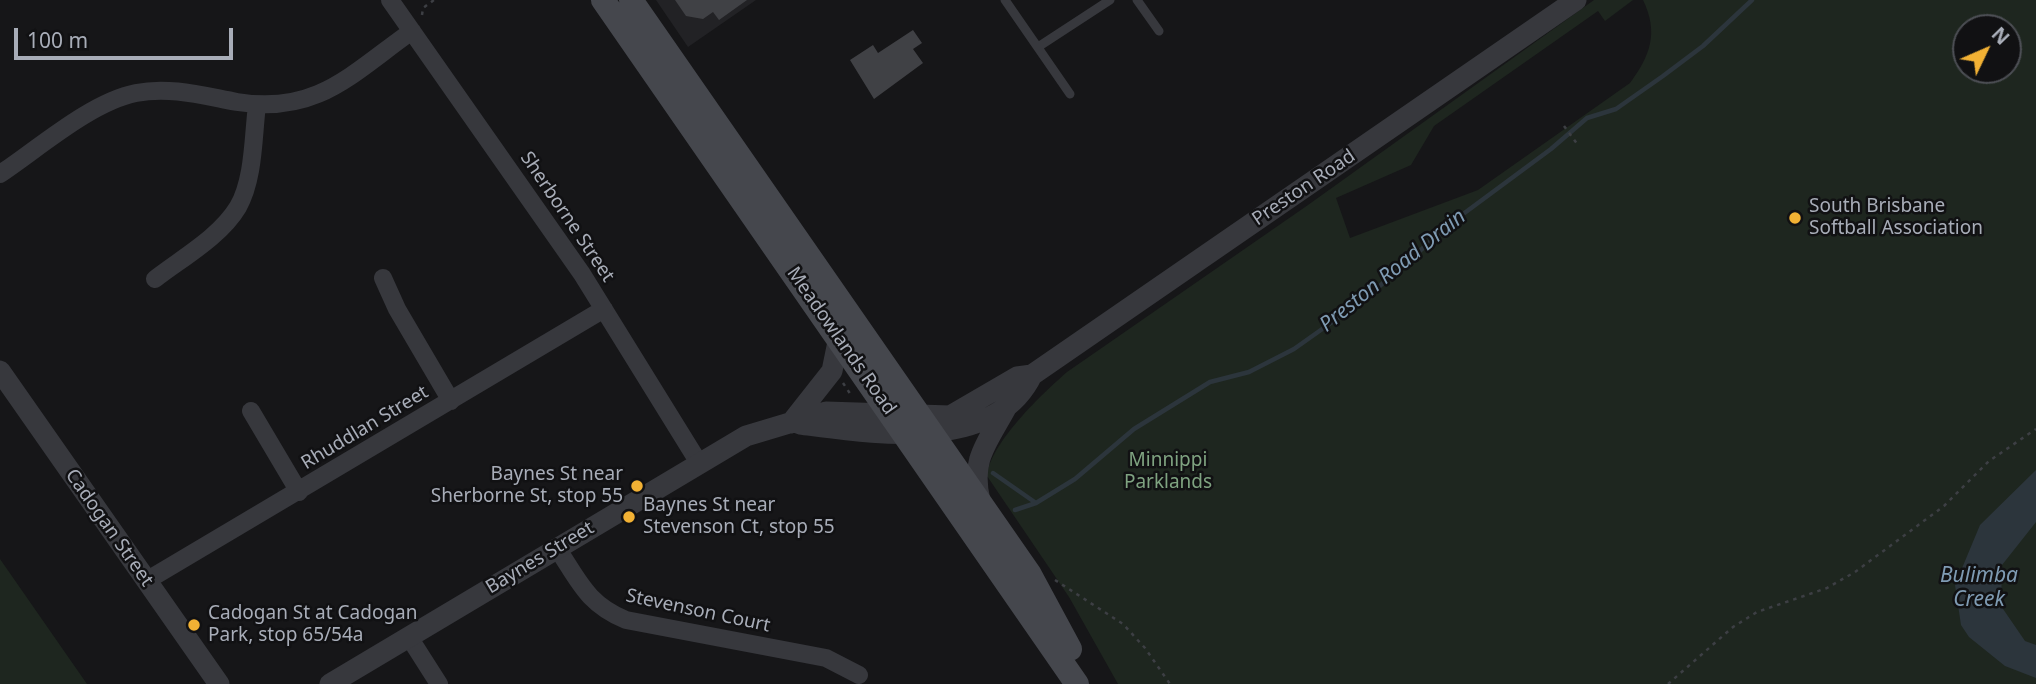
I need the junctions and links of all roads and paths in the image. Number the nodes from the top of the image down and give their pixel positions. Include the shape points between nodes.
1 (390, 0) edge
2 (434, 0) edge
3 (603, 0) edge
4 (631, 0) edge
5 (1005, 0) edge
6 (1110, 0) edge
7 (1137, 0) edge
8 (1576, 0) edge
9 (410, 29) junction
10 (1159, 31) dead end
11 (1038, 47) junction
12 (1070, 94) dead end
13 (257, 105) junction
14 (1564, 127) dead end
15 (1578, 145) dead end
16 (0, 174) edge
17 (383, 278) dead end
18 (155, 279) dead end
19 (604, 309) junction
20 (839, 337) junction
21 (0, 371) edge
22 (837, 375) dead end
23 (1032, 375) junction
24 (851, 396) dead end
25 (451, 401) junction
26 (1007, 407) junction
27 (251, 411) dead end
28 (791, 423) junction
29 (913, 425) junction
30 (2036, 429) edge
31 (699, 463) junction
32 (299, 492) junction
33 (980, 502) junction
34 (557, 548) junction
35 (1053, 579) dead end
36 (146, 581) junction
37 (409, 637) junction
38 (859, 675) dead end
39 (219, 684) edge
40 (330, 684) edge
41 (439, 684) edge
42 (1077, 684) edge
43 (1088, 684) edge
44 (1170, 684) edge
45 (1668, 684) edge

1 - 9 street, Sherborne Street
2 - 9 path
3 - 20 main road, Meadowlands Road
4 - 29 main road, Meadowlands Road
5 - 11 lane
6 - 11 lane
7 - 10 lane
8 - 23 street, Preston Road
9 - 13 street via 322,94 294,104
9 - 19 street, Sherborne Street
11 - 12 lane
13 - 16 street via 164,90 135,93 105,103
13 - 18 street via 247,185 237,208 217,231
14 - 15 path
17 - 25 street
19 - 25 street, Rhuddlan Street
19 - 31 street, Sherborne Street
20 - 28 street via 832,371
20 - 29 main road, Meadowlands Road
21 - 36 street, Cadogan Street
22 - 24 path
23 - 26 street, Preston Road
23 - 29 street, Preston Road via 1017,377 950,416
25 - 32 street, Rhuddlan Street
26 - 29 street, Preston Road via 968,427
26 - 33 street via 976,465
27 - 32 street
28 - 29 street, Baynes Street
28 - 31 street, Baynes Street via 746,436
29 - 33 main road, Meadowlands Road
29 - 42 main road, Meadowlands Road
30 - 45 path via 1989,461 1944,506 1855,572 1757,612
31 - 34 street, Baynes Street
32 - 36 street, Rhuddlan Street
33 - 43 main road, Meadowlands Road via 1029,573
34 - 37 street, Baynes Street
34 - 38 street, Stevenson Court via 589,598 604,611 626,620 826,658
35 - 44 path via 1108,612 1154,658
36 - 39 street, Cadogan Street
37 - 40 street, Baynes Street
37 - 41 street

